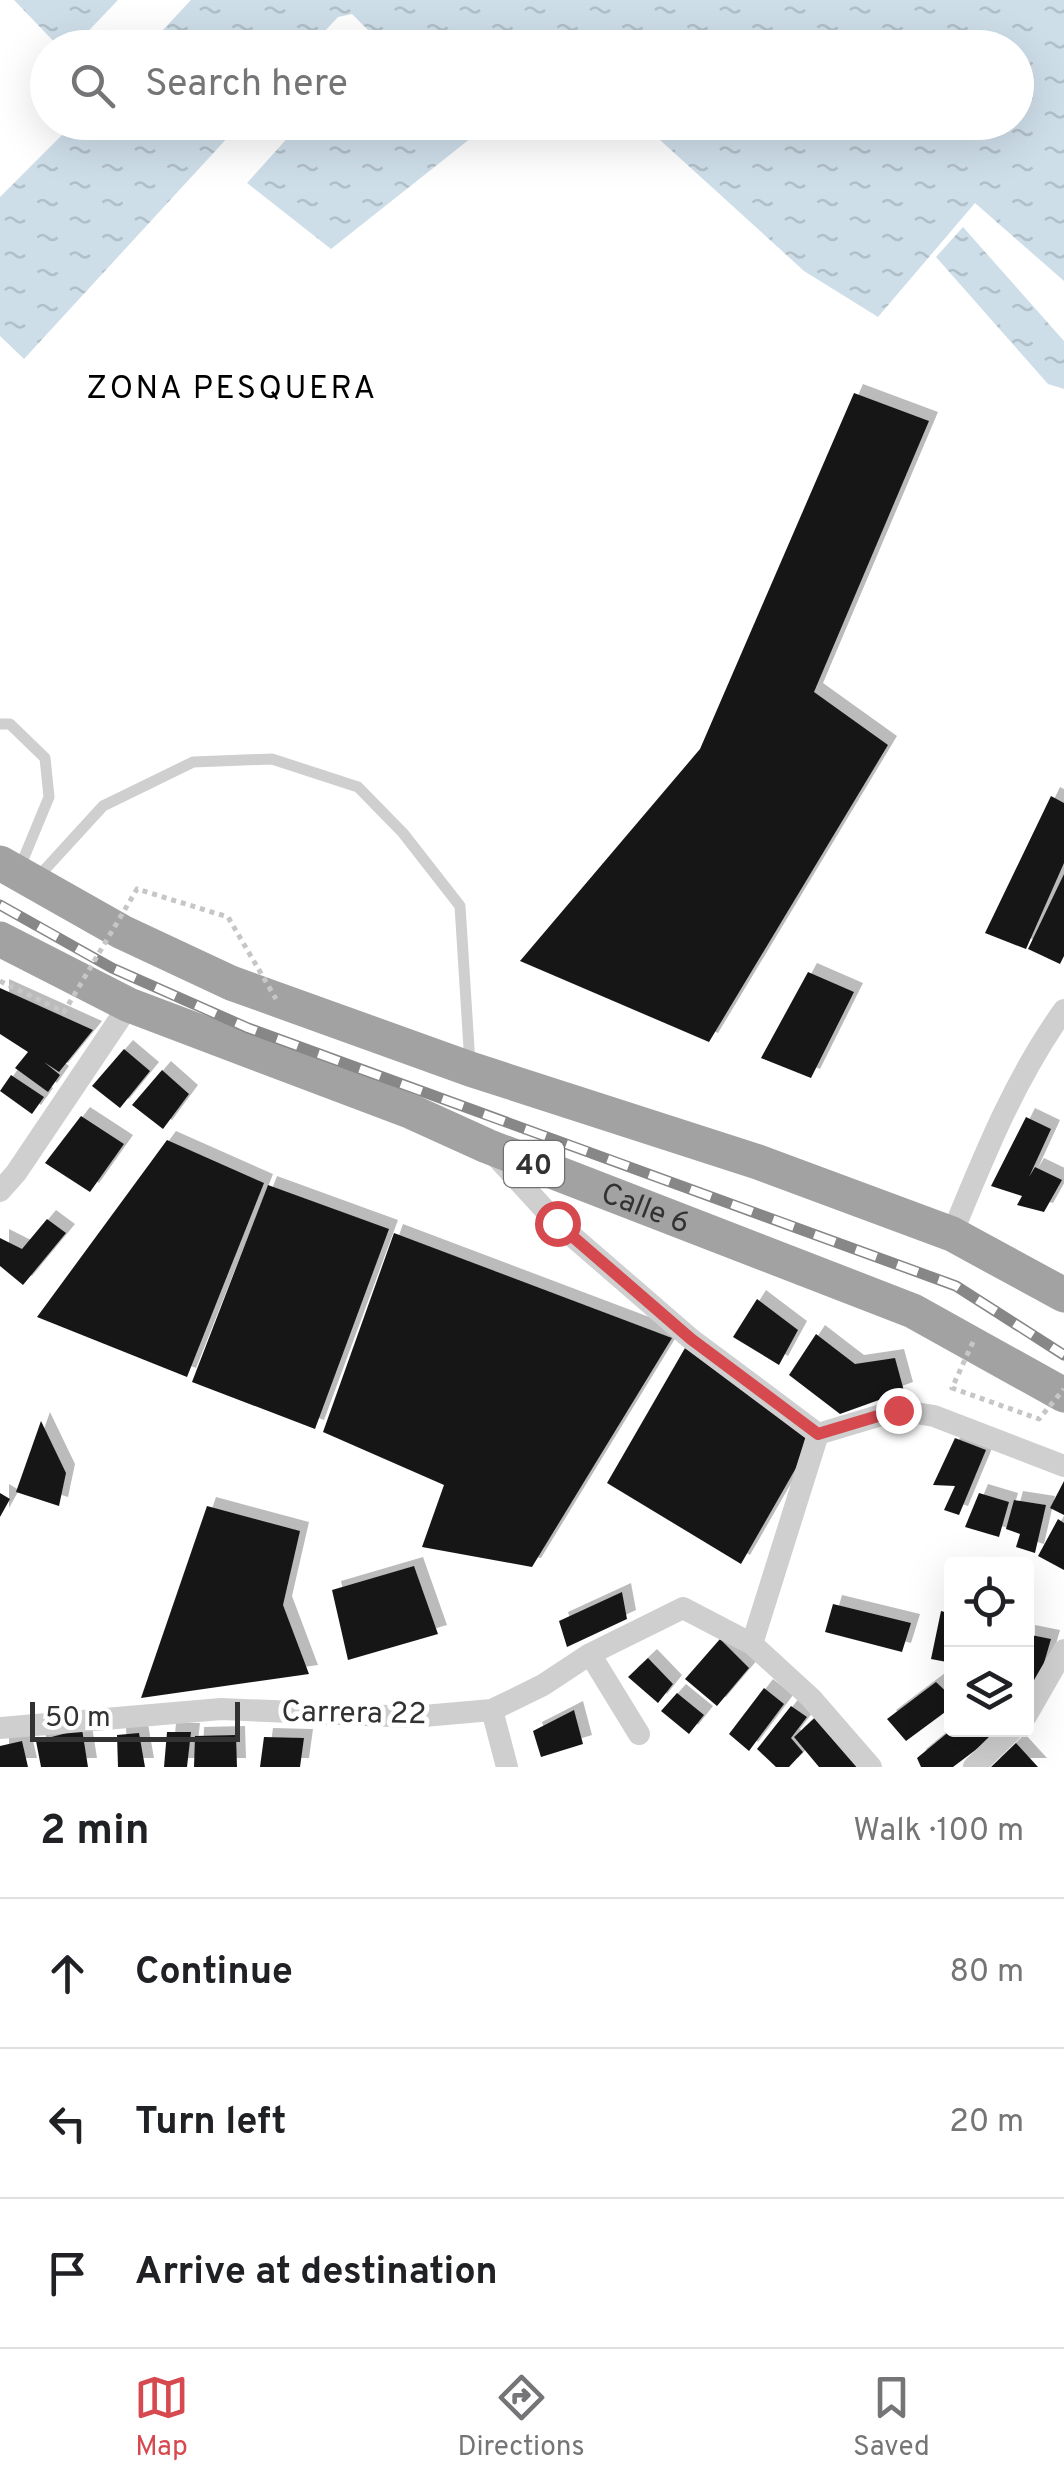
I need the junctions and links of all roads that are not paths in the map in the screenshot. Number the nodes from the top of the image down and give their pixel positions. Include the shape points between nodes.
1 (0, 724) edge
2 (16, 874) edge
3 (0, 939) edge
4 (129, 1006) junction
5 (1064, 1010) edge
6 (470, 1068) junction
7 (487, 1146) junction
8 (0, 1192) edge
9 (952, 1234) junction
10 (1064, 1296) edge
11 (1064, 1392) edge
12 (818, 1434) junction
13 (1064, 1466) edge
14 (752, 1644) junction
15 (1064, 1650) edge
16 (590, 1654) junction
17 (1034, 1702) edge
18 (492, 1710) junction
19 (0, 1728) edge
20 (640, 1734) dead end
21 (1005, 1737) edge
22 (507, 1767) edge
23 (871, 1767) edge
24 (974, 1767) edge

1 - 2 lane via 10,724 45,758 49,796
2 - 6 highway, 40 via 231,983
2 - 6 lane via 102,806 193,762 272,759 358,786 460,906
3 - 4 highway, Calle 6 / 40
4 - 7 highway, Calle 6 / 40
4 - 8 street
5 - 9 street via 997,1125
6 - 9 highway, 40
7 - 11 highway, Calle 6 / 40 via 914,1311
7 - 12 street via 557,1223 661,1314
9 - 10 highway, 40
12 - 13 street via 898,1410 934,1416
12 - 14 street
14 - 16 street, Carrera 22 via 683,1608
14 - 23 street
15 - 17 street
16 - 18 street, Carrera 22
16 - 20 street
18 - 19 street, Carrera 22 via 412,1716 220,1709
18 - 22 street
21 - 24 street

